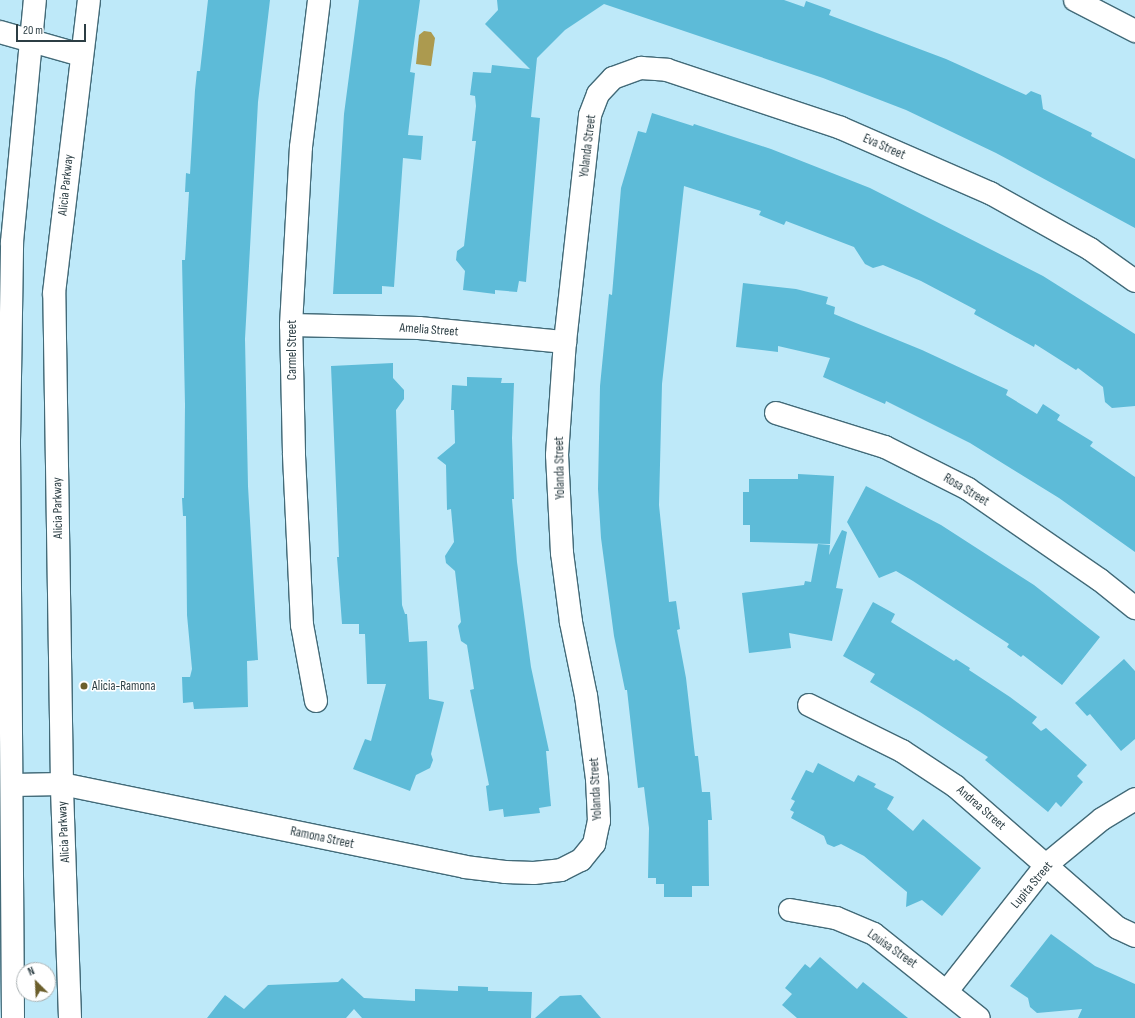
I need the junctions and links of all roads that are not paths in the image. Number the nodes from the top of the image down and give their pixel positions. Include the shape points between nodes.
1 (35, 0) edge
2 (89, 0) edge
3 (319, 0) edge
4 (1075, 0) edge
5 (1135, 31) edge
6 (0, 32) edge
7 (29, 41) junction
8 (81, 55) junction
9 (613, 78) joint
10 (1135, 281) edge
11 (291, 325) junction
12 (565, 342) junction
13 (776, 413) dead end
14 (1135, 608) edge
15 (316, 700) dead end
16 (809, 705) dead end
17 (62, 784) junction
18 (13, 785) junction
19 (1135, 799) edge
20 (581, 860) joint
21 (1046, 865) junction
22 (790, 910) dead end
23 (1135, 936) edge
24 (947, 991) junction
25 (13, 1018) edge
26 (70, 1018) edge
27 (979, 1018) edge

1 - 7 street
2 - 8 street, Alicia Parkway
3 - 11 street, Carmel Street via 301,146
4 - 5 street
6 - 7 street
7 - 8 street
7 - 18 street via 12,250 9,440
8 - 17 street, Alicia Parkway via 54,293
9 - 10 street, Eva Street via 641,68 667,70 841,128 990,193 1090,250
9 - 12 street, Yolanda Street via 598,94 590,115
11 - 12 street, Amelia Street via 419,328
11 - 15 street, Carmel Street via 302,625
12 - 20 street, Yolanda Street via 557,455 562,553 571,622 586,696 597,779 599,821 594,844
13 - 14 street, Rosa Street via 885,447 968,489 1100,580
16 - 21 street, Andrea Street via 902,750 955,786
17 - 18 street, Ramona Street
17 - 20 street, Ramona Street via 465,867 534,873 561,870
17 - 26 street, Alicia Parkway
18 - 25 street
19 - 21 street, Lupita Street via 1102,819
21 - 23 street, Andrea Street via 1118,928
21 - 24 street, Lupita Street
22 - 24 street, Louisa Street via 836,918 874,934
24 - 27 street, Louisa Street

